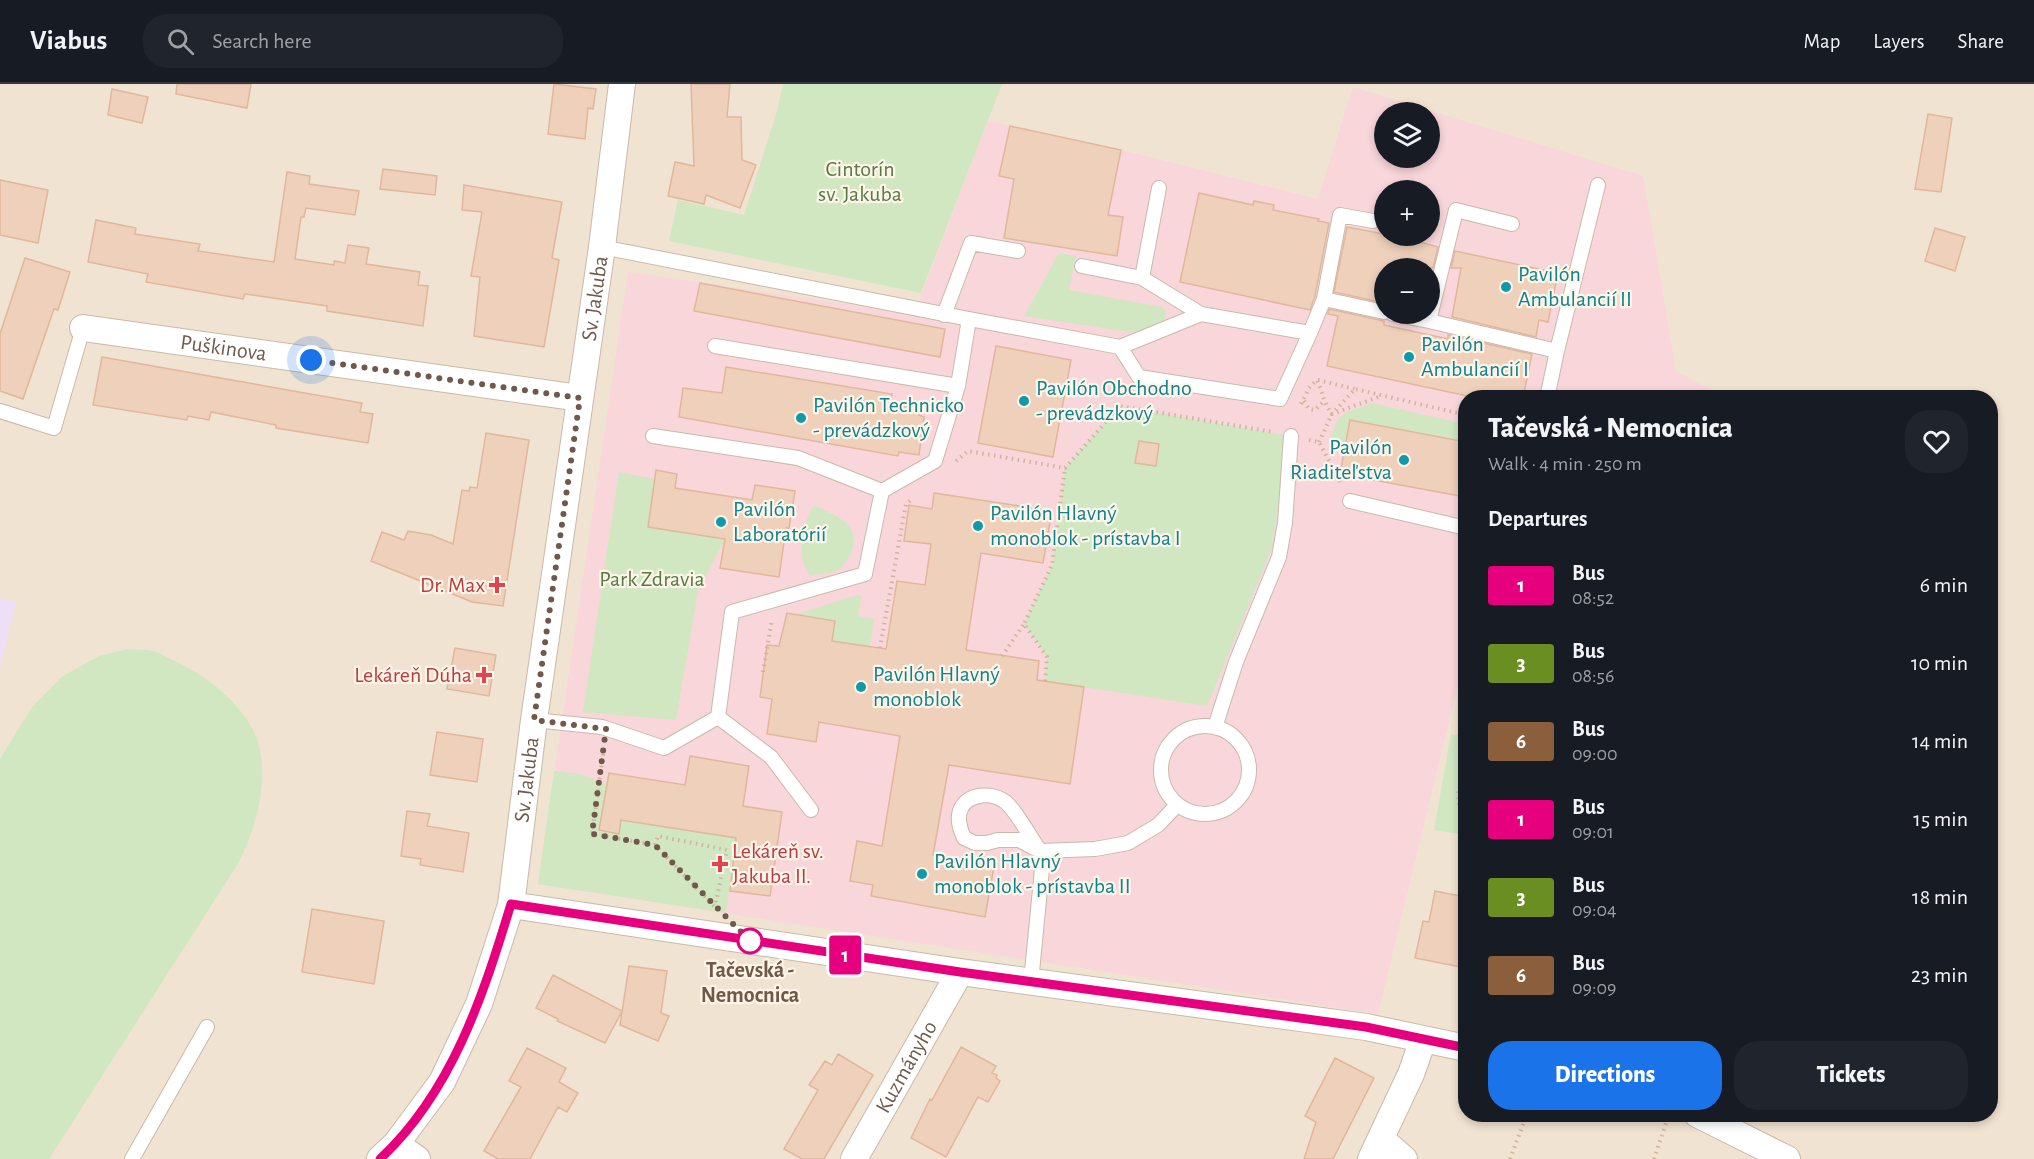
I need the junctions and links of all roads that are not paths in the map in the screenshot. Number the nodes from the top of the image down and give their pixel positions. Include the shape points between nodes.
1 (622, 84) edge
2 (1598, 185) dead end
3 (1159, 188) dead end
4 (1373, 221) dead end
5 (1512, 224) dead end
6 (602, 247) junction
7 (1018, 251) dead end
8 (1082, 266) dead end
9 (1440, 276) edge
10 (1142, 278) junction
11 (1324, 299) junction
12 (1374, 310) edge
13 (1201, 314) junction
14 (944, 315) junction
15 (969, 320) junction
16 (1440, 324) edge
17 (83, 328) joint
18 (1310, 333) junction
19 (716, 346) dead end
20 (1120, 347) junction
21 (1557, 351) junction
22 (958, 386) junction
23 (1549, 390) edge
24 (580, 398) junction
25 (0, 411) edge
26 (652, 436) dead end
27 (1291, 436) road end
28 (882, 491) junction
29 (1350, 501) road end
30 (1458, 526) edge
31 (718, 717) junction
32 (534, 720) junction
33 (1215, 727) junction
34 (1177, 805) junction
35 (810, 810) dead end
36 (1040, 851) junction
37 (511, 904) junction
38 (960, 972) junction
39 (1031, 982) junction
40 (207, 1027) dead end
41 (1423, 1040) junction
42 (1458, 1047) edge
43 (1712, 1122) edge
44 (1376, 1149) edge
45 (388, 1152) edge
46 (132, 1159) edge
47 (417, 1159) edge
48 (854, 1159) edge
49 (1404, 1159) edge
50 (1787, 1159) edge

1 - 6 street, Sv. Jakuba
2 - 21 lane
3 - 10 lane
4 - 11 lane via 1340,215
5 - 9 lane via 1456,210
6 - 14 lane
6 - 24 street, Sv. Jakuba
7 - 14 lane via 971,243
8 - 10 lane
10 - 13 lane
11 - 12 lane
11 - 18 lane
13 - 18 lane
13 - 20 lane
14 - 15 lane
15 - 20 lane
15 - 22 lane
16 - 21 lane
17 - 24 street, Puškinova
17 - 25 lane via 54,428
18 - 20 lane via 1280,399 1139,377
19 - 22 lane
21 - 23 lane
22 - 28 lane via 935,461
24 - 32 street, Sv. Jakuba
26 - 28 lane via 798,458
27 - 33 lane via 1279,557 1236,662
28 - 31 lane via 865,574 732,612
29 - 30 lane
31 - 32 lane via 664,748 606,729
31 - 35 lane via 771,757
32 - 37 street, Sv. Jakuba
33 - 34 lane via 1186,730 1165,750 1161,780
33 - 34 lane via 1229,733 1247,755 1247,784 1235,802 1217,813 1196,813
34 - 36 lane via 1158,825 1128,843
36 - 36 lane via 1006,802 982,795 962,806 959,826 964,838 975,843 1019,840
36 - 39 lane via 1042,869
37 - 38 street
37 - 45 street, Sv. Jakuba via 479,1004 442,1082
38 - 39 street
38 - 48 street, Kuzmányho
39 - 41 street via 1366,1027
40 - 46 lane
41 - 42 street
41 - 44 street
43 - 50 street
44 - 49 street
45 - 47 street

